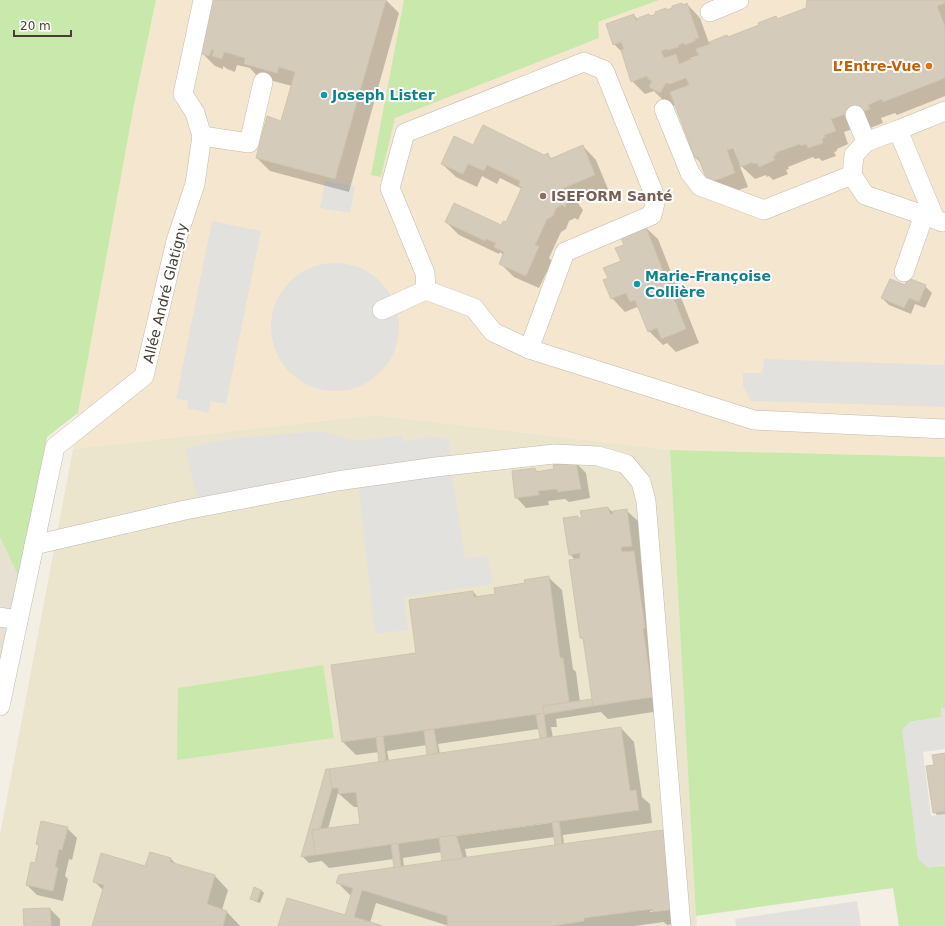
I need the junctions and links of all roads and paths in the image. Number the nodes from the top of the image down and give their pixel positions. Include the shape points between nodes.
1 (203, 0) edge
2 (739, 0) edge
3 (710, 12) dead end
4 (263, 82) dead end
5 (664, 109) dead end
6 (945, 111) edge
7 (855, 115) dead end
8 (898, 130) junction
9 (202, 136) junction
10 (866, 142) junction
11 (852, 175) junction
12 (934, 219) edge
13 (904, 272) dead end
14 (426, 290) junction
15 (382, 310) dead end
16 (529, 349) junction
17 (945, 429) edge
18 (34, 545) junction
19 (0, 616) edge
20 (18, 620) junction
21 (0, 706) edge
22 (681, 926) edge

1 - 9 street via 183,94 195,113
2 - 3 street
4 - 9 street via 249,143
5 - 11 street via 690,173 700,186 764,210
6 - 8 street
7 - 10 street
8 - 10 street
8 - 12 street
9 - 18 street, Allée André Glatigny via 195,184 176,241 144,376 55,447
10 - 11 street via 854,155
11 - 12 street via 865,195
12 - 13 street
14 - 15 street
14 - 16 street via 474,308 493,332
14 - 16 street via 425,273 390,188 404,133 584,62 604,70 656,199 652,215 565,252
16 - 17 street via 754,420
18 - 20 street, Allée André Glatigny
18 - 22 street via 185,510 344,480 436,467 554,454 598,456 626,464 641,482 646,501
19 - 20 street
20 - 21 street, Allée André Glatigny

